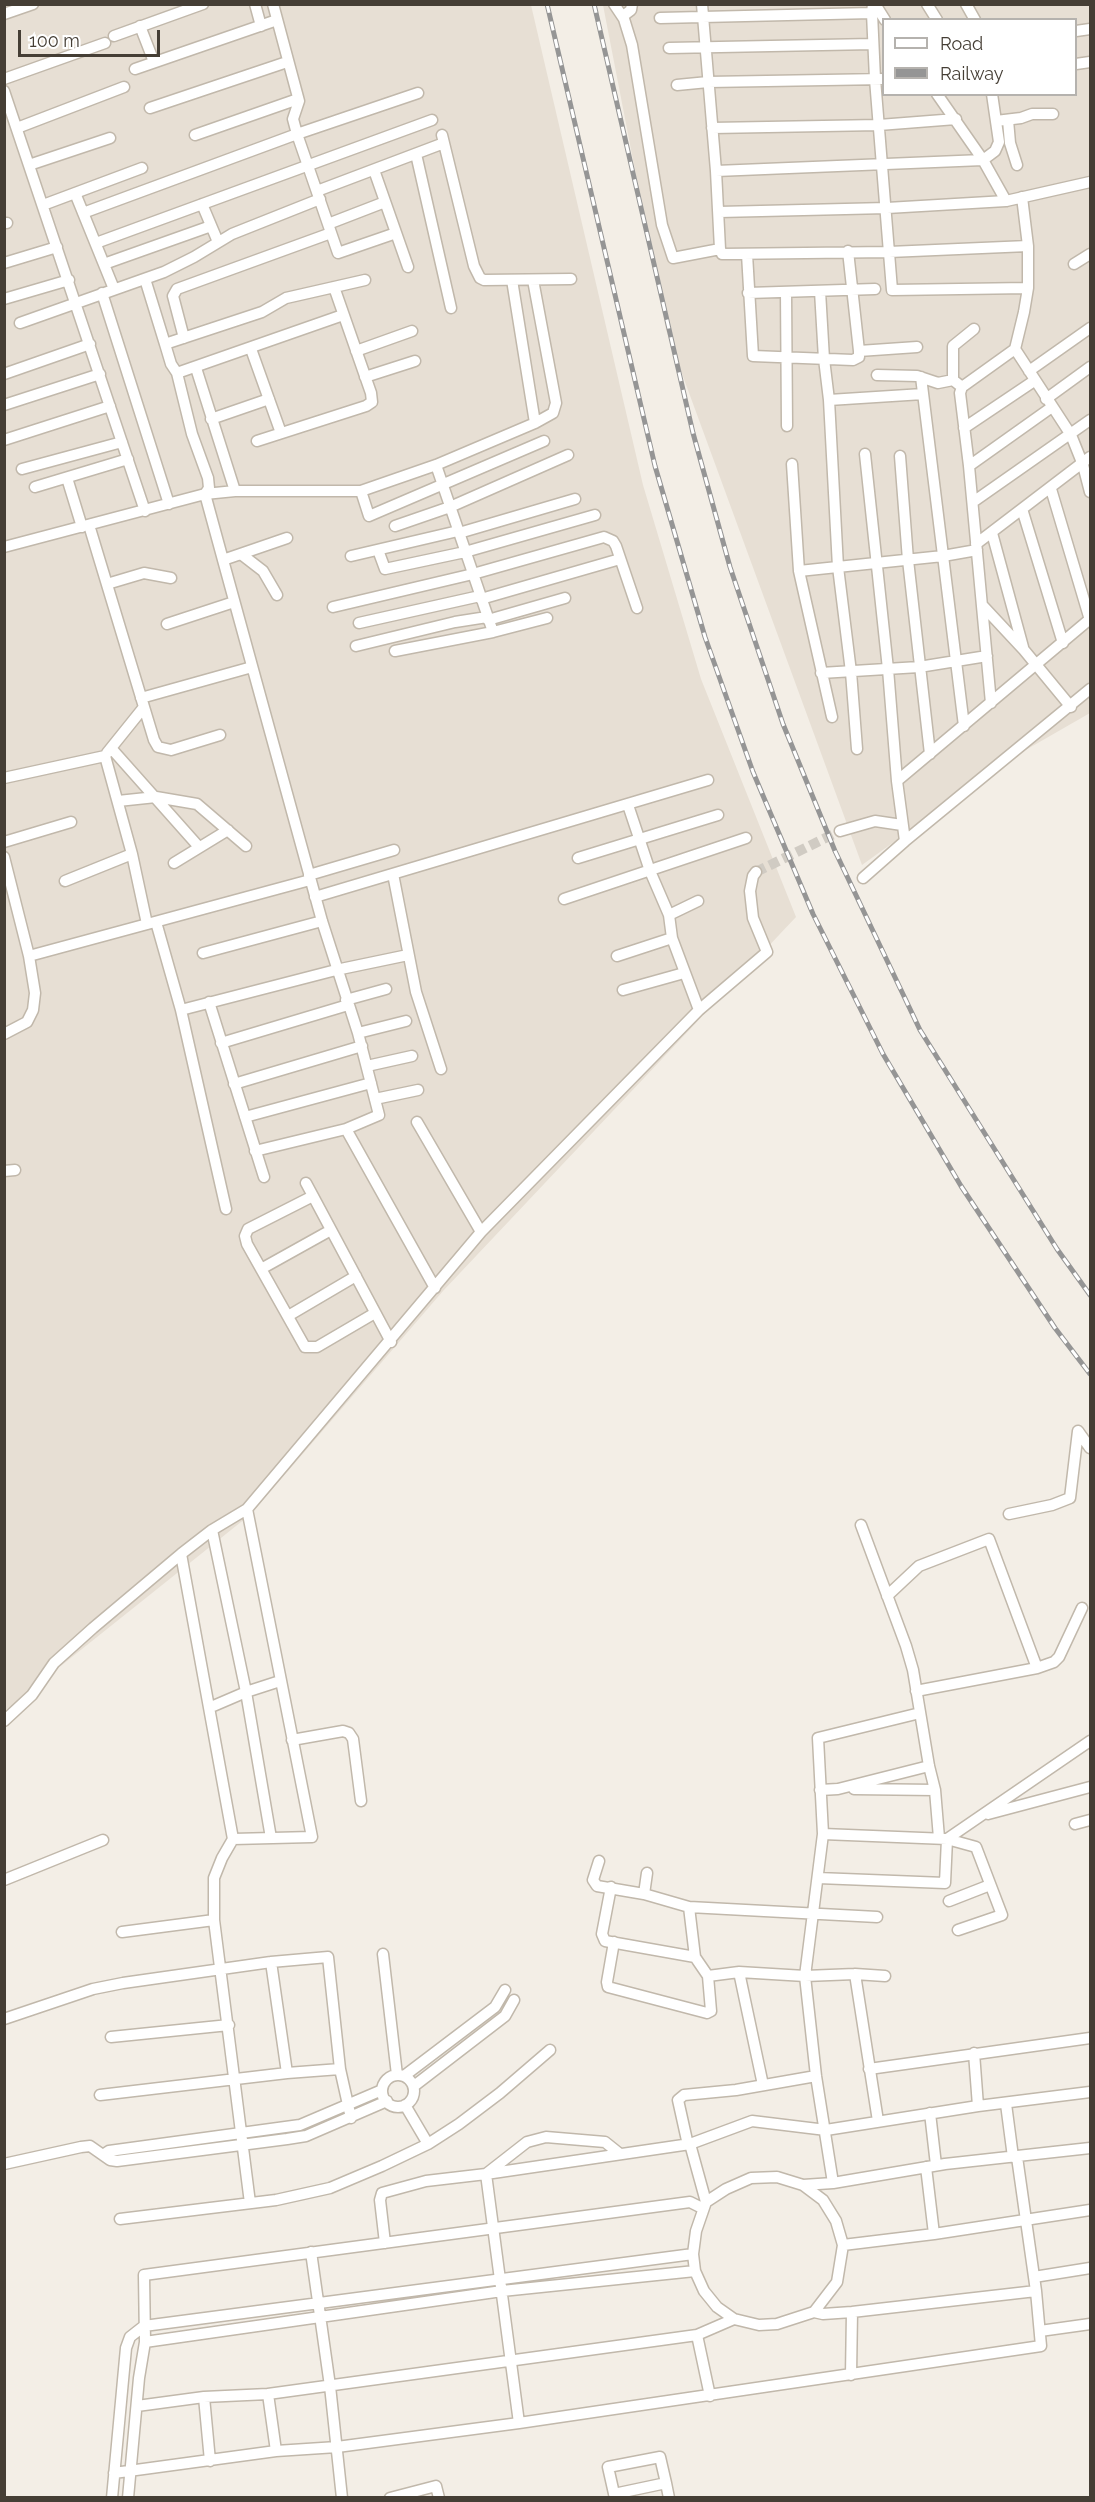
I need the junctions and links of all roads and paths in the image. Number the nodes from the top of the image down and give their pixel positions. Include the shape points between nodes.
1 (33, 4) edge
2 (202, 4) edge
3 (255, 4) edge
4 (273, 4) edge
5 (614, 4) edge
6 (632, 4) edge
7 (702, 4) edge
8 (927, 4) edge
9 (966, 4) edge
10 (873, 7) edge
11 (4, 14) edge
12 (622, 16) junction
13 (703, 17) junction
14 (660, 18) dead end
15 (936, 18) edge
16 (974, 18) edge
17 (277, 20) junction
18 (140, 26) junction
19 (261, 26) junction
20 (114, 36) dead end
21 (105, 43) dead end
22 (873, 44) junction
23 (669, 48) dead end
24 (706, 48) junction
25 (154, 62) junction
26 (287, 62) junction
27 (135, 69) dead end
28 (4, 79) edge
29 (879, 79) edge
30 (708, 82) junction
31 (677, 85) dead end
32 (124, 87) dead end
33 (4, 91) edge
34 (418, 93) dead end
35 (939, 96) edge
36 (992, 96) edge
37 (298, 99) junction
38 (150, 108) dead end
39 (1053, 114) dead end
40 (956, 119) junction
41 (432, 120) dead end
42 (1008, 120) junction
43 (996, 121) junction
44 (879, 124) junction
45 (17, 128) junction
46 (712, 128) junction
47 (297, 134) junction
48 (195, 135) dead end
49 (110, 138) dead end
50 (416, 154) junction
51 (982, 160) junction
52 (29, 165) junction
53 (308, 165) junction
54 (883, 165) junction
55 (1017, 165) dead end
56 (142, 168) dead end
57 (374, 170) junction
58 (716, 171) junction
59 (1090, 182) edge
60 (75, 193) junction
61 (319, 195) junction
62 (1022, 197) junction
63 (1006, 201) junction
64 (385, 202) junction
65 (202, 204) junction
66 (43, 205) junction
67 (887, 208) junction
68 (719, 212) junction
69 (83, 213) junction
70 (211, 226) junction
71 (330, 229) junction
72 (396, 233) junction
73 (218, 242) junction
74 (96, 243) junction
75 (1028, 246) junction
76 (57, 247) junction
77 (720, 249) junction
78 (848, 251) junction
79 (889, 252) junction
80 (747, 254) junction
81 (1090, 254) edge
82 (4, 263) edge
83 (104, 264) junction
84 (1074, 264) dead end
85 (408, 267) dead end
86 (145, 279) junction
87 (571, 279) dead end
88 (69, 280) junction
89 (365, 280) dead end
90 (512, 280) junction
91 (533, 280) junction
92 (334, 287) junction
93 (1028, 288) junction
94 (114, 289) junction
95 (876, 289) dead end
96 (820, 291) junction
97 (852, 291) junction
98 (786, 292) junction
99 (102, 293) junction
100 (748, 293) junction
101 (4, 299) edge
102 (76, 302) junction
103 (451, 308) dead end
104 (343, 315) junction
105 (20, 323) dead end
106 (1090, 328) edge
107 (974, 329) dead end
108 (412, 331) dead end
109 (184, 338) junction
110 (90, 344) junction
111 (165, 344) junction
112 (917, 347) dead end
113 (250, 349) junction
114 (1015, 349) junction
115 (356, 351) junction
116 (859, 351) junction
117 (786, 358) junction
118 (824, 359) junction
119 (415, 361) dead end
120 (1090, 367) edge
121 (196, 368) junction
122 (177, 373) junction
123 (4, 374) edge
124 (100, 374) junction
125 (877, 375) dead end
126 (1031, 376) junction
127 (365, 377) junction
128 (921, 377) junction
129 (953, 380) junction
130 (962, 387) junction
131 (923, 394) junction
132 (269, 399) junction
133 (829, 400) junction
134 (1049, 403) junction
135 (4, 405) edge
136 (110, 406) junction
137 (211, 419) junction
138 (1090, 420) edge
139 (535, 423) junction
140 (787, 426) dead end
141 (964, 428) junction
142 (280, 434) junction
143 (1071, 435) junction
144 (5, 438) edge
145 (257, 441) dead end
146 (544, 441) dead end
147 (122, 442) junction
148 (865, 454) dead end
149 (568, 456) dead end
150 (900, 456) dead end
151 (128, 459) junction
152 (1087, 461) edge
153 (792, 464) dead end
154 (436, 465) junction
155 (969, 466) junction
156 (22, 469) dead end
157 (67, 477) junction
158 (443, 486) junction
159 (35, 487) dead end
160 (1051, 489) junction
161 (235, 491) junction
162 (361, 491) junction
163 (1090, 492) edge
164 (205, 495) junction
165 (575, 499) dead end
166 (973, 502) junction
167 (169, 504) junction
168 (450, 507) junction
169 (1022, 509) junction
170 (145, 511) junction
171 (595, 515) dead end
172 (395, 525) dead end
173 (86, 526) junction
174 (458, 532) junction
175 (992, 533) junction
176 (287, 538) dead end
177 (4, 547) edge
178 (977, 547) junction
179 (378, 550) junction
180 (465, 552) junction
181 (241, 554) junction
182 (351, 556) dead end
183 (943, 556) junction
184 (620, 559) junction
185 (223, 560) junction
186 (908, 560) junction
187 (877, 563) junction
188 (838, 567) junction
189 (799, 571) junction
190 (473, 574) junction
191 (171, 578) dead end
192 (107, 584) junction
193 (277, 595) dead end
194 (481, 597) junction
195 (565, 598) dead end
196 (234, 603) junction
197 (982, 605) junction
198 (333, 607) dead end
199 (637, 608) dead end
200 (488, 618) junction
201 (547, 618) dead end
202 (1090, 619) edge
203 (358, 623) dead end
204 (167, 624) dead end
205 (493, 632) junction
206 (1063, 643) junction
207 (356, 646) dead end
208 (1024, 650) junction
209 (395, 651) dead end
210 (987, 656) junction
211 (956, 661) junction
212 (1036, 665) junction
213 (252, 667) junction
214 (920, 667) junction
215 (888, 669) junction
216 (851, 672) junction
217 (821, 674) junction
218 (1090, 689) edge
219 (142, 703) junction
220 (991, 704) junction
221 (1071, 707) junction
222 (832, 717) dead end
223 (964, 726) junction
224 (220, 735) dead end
225 (857, 749) dead end
226 (108, 752) junction
227 (930, 754) junction
228 (4, 778) edge
229 (708, 780) dead end
230 (897, 781) junction
231 (156, 797) junction
232 (118, 801) junction
233 (628, 805) junction
234 (718, 815) dead end
235 (71, 822) dead end
236 (902, 825) junction
237 (228, 830) junction
238 (840, 831) tunnel mouth
239 (746, 838) dead end
240 (639, 839) junction
241 (905, 841) junction
242 (4, 842) edge
243 (246, 846) dead end
244 (198, 848) junction
245 (394, 850) dead end
246 (132, 854) junction
247 (4, 857) edge
248 (578, 858) dead end
249 (174, 862) dead end
250 (650, 871) junction
251 (756, 872) dead end
252 (393, 874) junction
253 (310, 878) junction
254 (863, 879) dead end
255 (65, 881) dead end
256 (315, 897) junction
257 (564, 898) dead end
258 (698, 901) dead end
259 (669, 915) junction
260 (322, 921) junction
261 (152, 923) junction
262 (672, 938) junction
263 (203, 953) dead end
264 (29, 956) junction
265 (408, 956) junction
266 (617, 956) dead end
267 (336, 970) junction
268 (684, 973) junction
269 (386, 989) dead end
270 (623, 990) dead end
271 (209, 1002) junction
272 (347, 1002) junction
273 (181, 1010) junction
274 (699, 1010) junction
275 (406, 1021) dead end
276 (358, 1033) junction
277 (4, 1034) edge
278 (221, 1043) junction
279 (362, 1046) junction
280 (412, 1056) dead end
281 (367, 1066) junction
282 (441, 1069) dead end
283 (371, 1083) junction
284 (234, 1084) junction
285 (418, 1090) dead end
286 (375, 1099) junction
287 (245, 1117) junction
288 (417, 1122) dead end
289 (346, 1129) junction
290 (255, 1151) junction
291 (264, 1177) dead end
292 (306, 1183) dead end
293 (313, 1196) junction
294 (226, 1209) dead end
295 (331, 1230) junction
296 (481, 1232) junction
297 (261, 1269) junction
298 (356, 1276) junction
299 (435, 1288) junction
300 (375, 1313) junction
301 (288, 1316) junction
302 (391, 1342) junction
303 (1090, 1448) edge
304 (247, 1509) junction
305 (1009, 1514) dead end
306 (861, 1525) dead end
307 (212, 1530) junction
308 (181, 1554) junction
309 (887, 1596) junction
310 (1082, 1608) dead end
311 (1037, 1668) junction
312 (280, 1681) junction
313 (916, 1691) junction
314 (246, 1692) junction
315 (211, 1707) junction
316 (920, 1713) junction
317 (4, 1721) edge
318 (292, 1740) junction
319 (1090, 1741) edge
320 (929, 1766) junction
321 (1090, 1787) edge
322 (838, 1789) junction
323 (820, 1790) junction
324 (935, 1790) junction
325 (362, 1801) dead end
326 (979, 1817) junction
327 (1090, 1820) edge
328 (1075, 1824) dead end
329 (823, 1834) junction
330 (271, 1838) junction
331 (233, 1839) junction
332 (943, 1839) junction
333 (103, 1840) dead end
334 (599, 1861) dead end
335 (647, 1873) dead end
336 (818, 1878) junction
337 (4, 1880) edge
338 (990, 1885) junction
339 (610, 1887) junction
340 (644, 1894) junction
341 (949, 1901) dead end
342 (689, 1906) junction
343 (812, 1912) junction
344 (877, 1917) dead end
345 (214, 1920) junction
346 (958, 1930) dead end
347 (122, 1932) dead end
348 (614, 1942) junction
349 (383, 1954) dead end
350 (695, 1957) junction
351 (271, 1962) junction
352 (220, 1970) junction
353 (739, 1972) junction
354 (855, 1974) junction
355 (708, 1976) junction
356 (805, 1976) junction
357 (885, 1976) dead end
358 (505, 1990) dead end
359 (514, 2000) dead end
360 (4, 2019) edge
361 (229, 2025) junction
362 (111, 2037) dead end
363 (1090, 2038) edge
364 (550, 2050) dead end
365 (974, 2053) junction
366 (340, 2069) junction
367 (869, 2069) junction
368 (287, 2073) junction
369 (401, 2075) junction
370 (816, 2076) junction
371 (234, 2079) junction
372 (764, 2085) junction
373 (414, 2086) junction
374 (382, 2090) junction
375 (1090, 2092) edge
376 (100, 2096) dead end
377 (387, 2101) junction
378 (1006, 2104) junction
379 (405, 2105) junction
380 (978, 2106) junction
381 (349, 2112) junction
382 (930, 2113) junction
383 (878, 2121) junction
384 (826, 2130) junction
385 (240, 2133) junction
386 (428, 2144) junction
387 (689, 2144) junction
388 (241, 2145) junction
389 (1090, 2148) edge
390 (620, 2154) junction
391 (103, 2155) junction
392 (1015, 2157) junction
393 (4, 2164) edge
394 (931, 2166) junction
395 (486, 2174) junction
396 (833, 2182) junction
397 (803, 2185) junction
398 (250, 2203) junction
399 (704, 2205) junction
400 (1090, 2210) edge
401 (120, 2219) dead end
402 (1026, 2220) junction
403 (492, 2230) junction
404 (934, 2234) junction
405 (385, 2243) junction
406 (843, 2245) junction
407 (311, 2252) junction
408 (693, 2254) junction
409 (1090, 2268) edge
410 (695, 2271) junction
411 (1034, 2277) junction
412 (500, 2279) junction
413 (502, 2291) junction
414 (1036, 2291) junction
415 (319, 2303) junction
416 (813, 2312) junction
417 (852, 2312) junction
418 (321, 2319) junction
419 (734, 2319) junction
420 (1090, 2324) edge
421 (144, 2326) junction
422 (1040, 2331) junction
423 (697, 2335) junction
424 (145, 2342) junction
425 (511, 2360) junction
426 (851, 2375) junction
427 (330, 2386) junction
428 (268, 2394) junction
429 (710, 2396) junction
430 (204, 2397) junction
431 (137, 2406) junction
432 (519, 2423) junction
433 (337, 2447) junction
434 (276, 2451) junction
435 (210, 2461) junction
436 (128, 2473) junction
437 (114, 2474) junction
438 (666, 2483) junction
439 (614, 2496) edge
440 (112, 2498) edge
441 (128, 2498) edge
442 (342, 2498) edge
443 (390, 2498) edge
444 (439, 2498) edge
445 (669, 2498) edge

1 - 11 street
2 - 18 street
3 - 19 street
4 - 17 street
5 - 12 street
6 - 12 street via 631,10
7 - 13 street
8 - 15 street
9 - 16 street
10 - 13 street
10 - 22 street
12 - 77 street via 637,74 662,225 673,258
13 - 14 street
13 - 24 street
17 - 19 street
17 - 26 street
18 - 20 street
18 - 25 street
19 - 25 street
21 - 28 street
22 - 24 street
22 - 29 street
23 - 24 street
24 - 30 street
25 - 27 street
26 - 37 street
26 - 38 street
29 - 30 street
29 - 44 street
30 - 31 street
30 - 46 street
32 - 45 street
33 - 45 street
34 - 47 street
35 - 40 street
36 - 43 street
37 - 47 street via 293,119
37 - 48 street
39 - 42 street
40 - 44 street
40 - 51 street
41 - 53 street
42 - 43 street
42 - 55 street
43 - 51 street via 998,147
44 - 46 street
44 - 54 street
45 - 52 street
46 - 58 street
47 - 53 street
47 - 69 street
49 - 52 street
50 - 57 street
50 - 90 street via 443,139 476,273 484,280
50 - 103 street
51 - 54 street
51 - 63 street
52 - 66 street
53 - 61 street
53 - 65 street
54 - 58 street
54 - 67 street
56 - 60 street
57 - 61 street
57 - 64 street
58 - 68 street
59 - 62 street
60 - 66 street
60 - 69 street
61 - 71 street
61 - 73 street
62 - 63 street
62 - 75 street
63 - 67 street
64 - 71 street
64 - 72 street
65 - 70 street
65 - 74 street
66 - 76 street
67 - 68 street
67 - 79 street
68 - 77 street
69 - 74 street
70 - 73 street
70 - 83 street
71 - 72 street via 338,253
71 - 109 street via 177,289 173,296
72 - 85 street
73 - 86 street
74 - 83 street
75 - 79 street
75 - 93 street
76 - 82 street
76 - 88 street
77 - 80 street via 725,255
78 - 79 street
78 - 80 street
78 - 97 street
79 - 93 street via 892,290
80 - 100 street
81 - 84 street
83 - 94 street
86 - 94 street
86 - 111 street
87 - 91 street
88 - 101 street
88 - 102 street
89 - 92 street
90 - 91 street
90 - 139 street
91 - 139 street via 556,403 553,413
92 - 104 street
92 - 109 street via 286,298 262,312
93 - 114 street
94 - 99 street
95 - 97 street
96 - 97 street
96 - 98 street
96 - 118 street
97 - 116 street
98 - 100 street
98 - 117 street
99 - 102 street
99 - 167 street
100 - 117 street via 753,356
102 - 105 street
102 - 110 street
104 - 113 street
104 - 115 street
106 - 126 street
107 - 129 street via 953,346
108 - 115 street
109 - 111 street
110 - 123 street
110 - 124 street
111 - 122 street
112 - 116 street
113 - 121 street
113 - 132 street
114 - 126 street
114 - 130 street
115 - 127 street
116 - 118 street via 857,360
117 - 118 street
117 - 140 street
118 - 133 street
119 - 127 street
120 - 134 street
121 - 122 street
121 - 137 street
122 - 164 street via 208,478
124 - 135 street
124 - 136 street
125 - 128 street
126 - 134 street
126 - 141 street
127 - 142 street via 370,404
128 - 129 street via 938,383
128 - 131 street
129 - 130 street
130 - 141 street
131 - 133 street
131 - 183 street
132 - 137 street
132 - 142 street
133 - 188 street
134 - 143 street
134 - 155 street
136 - 144 street
136 - 147 street
137 - 161 street
138 - 143 street
139 - 154 street
141 - 155 street
142 - 145 street
143 - 152 street
143 - 166 street
146 - 158 street
147 - 151 street
147 - 156 street
148 - 187 street
149 - 168 street
150 - 186 street
151 - 157 street
151 - 170 street
152 - 160 street
152 - 163 street
153 - 189 street
154 - 158 street
154 - 162 street
155 - 166 street
157 - 159 street
157 - 173 street
158 - 162 street via 369,516
158 - 168 street
160 - 169 street
160 - 202 street
161 - 162 street
161 - 164 street
164 - 167 street
164 - 185 street
165 - 174 street
166 - 178 street
167 - 170 street
168 - 172 street
168 - 174 street
169 - 175 street
169 - 206 street
170 - 173 street
171 - 180 street
173 - 177 street
173 - 192 street
174 - 179 street
174 - 180 street
175 - 178 street
175 - 208 street
176 - 181 street
178 - 183 street
178 - 197 street
179 - 180 street via 385,569
179 - 182 street
180 - 190 street
181 - 185 street
181 - 193 street via 262,571
183 - 186 street
183 - 211 street
184 - 190 street via 613,540 604,537
184 - 194 street
184 - 199 street
185 - 196 street
186 - 187 street
186 - 214 street
187 - 188 street
187 - 215 street
188 - 189 street
188 - 216 street
189 - 217 street
190 - 194 street
190 - 198 street
191 - 192 street via 144,573
192 - 219 street
194 - 200 street
194 - 203 street
195 - 200 street
196 - 204 street
196 - 213 street
197 - 208 street
197 - 210 street
200 - 205 street
200 - 207 street
201 - 205 street
202 - 206 street
205 - 209 street
206 - 212 street
208 - 212 street
210 - 211 street
210 - 220 street
211 - 214 street
211 - 223 street
212 - 220 street
212 - 221 street
213 - 219 street
213 - 253 street
214 - 215 street
214 - 227 street
215 - 216 street
215 - 230 street
216 - 217 street
216 - 225 street
217 - 222 street
218 - 221 street
219 - 224 street via 154,740 165,750
219 - 226 street
220 - 223 street
221 - 241 street
223 - 227 street
226 - 228 street
226 - 231 street
226 - 232 street
227 - 230 street
229 - 233 street
230 - 236 street
231 - 232 street
231 - 237 street via 197,804
231 - 244 street
232 - 246 street
233 - 240 street
233 - 252 street
234 - 240 street
235 - 242 street
236 - 238 street via 875,821
236 - 241 street
237 - 243 street
237 - 244 street
239 - 250 street
240 - 248 street
240 - 250 street
241 - 254 street
244 - 249 street
245 - 253 street
246 - 255 street
246 - 261 street
247 - 264 street
250 - 257 street
250 - 259 street
251 - 274 street via 750,891 753,918 767,952
252 - 256 street
252 - 265 street
253 - 256 street
253 - 261 street
256 - 260 street
258 - 259 street
259 - 262 street
260 - 263 street
260 - 267 street
261 - 264 street
261 - 273 street
262 - 266 street
262 - 268 street
264 - 277 street via 35,993 33,1010 27,1022
265 - 267 street
265 - 282 street
267 - 271 street
267 - 272 street
268 - 270 street
268 - 274 street
269 - 272 street
271 - 273 street
271 - 278 street
272 - 276 street
272 - 278 street
273 - 294 street
274 - 296 street
275 - 276 street
276 - 279 street
278 - 284 street
279 - 281 street
279 - 284 street
280 - 281 street
281 - 283 street
283 - 286 street
283 - 287 street
284 - 287 street
285 - 286 street
286 - 289 street via 380,1115
287 - 290 street
288 - 296 street
289 - 290 street
289 - 299 street
290 - 291 street
292 - 293 street
293 - 295 street
293 - 297 street via 248,1229 247,1244
295 - 297 street
295 - 298 street
296 - 299 street
297 - 301 street
298 - 300 street
298 - 301 street
299 - 302 street
300 - 301 street via 311,1348 305,1347
300 - 302 street
302 - 304 street
303 - 305 street via 1078,1431 1070,1498
304 - 307 street
304 - 312 street
306 - 309 street
307 - 308 street
307 - 314 street
308 - 315 street
308 - 317 street via 54,1664 32,1695
309 - 311 street via 920,1566 989,1539
309 - 313 street via 906,1646
310 - 311 street via 1059,1657
311 - 313 street
312 - 314 street
312 - 318 street
313 - 316 street
314 - 315 street
314 - 330 street
315 - 331 street
316 - 320 street
316 - 323 street via 818,1738
318 - 325 street via 349,1733
318 - 330 street via 312,1837
319 - 326 street
320 - 322 street
320 - 324 street
321 - 326 street
322 - 323 street
322 - 324 street
323 - 329 street
324 - 332 street
326 - 332 street
327 - 328 street
329 - 332 street
329 - 336 street
330 - 331 street
331 - 345 street via 214,1878
332 - 336 street via 945,1883
332 - 338 street via 976,1847
333 - 337 street
334 - 339 street via 594,1884
335 - 340 street
336 - 343 street
338 - 341 street
338 - 346 street via 1002,1915
339 - 340 street
339 - 348 street via 602,1939
340 - 342 street
342 - 343 street
342 - 350 street
343 - 344 street
343 - 356 street
345 - 347 street
345 - 352 street
348 - 350 street
348 - 355 street via 607,1982 612,1990 707,2013 711,2011
349 - 369 street
350 - 355 street
351 - 352 street
351 - 366 street via 328,1958
351 - 368 street
352 - 360 street via 93,1989
352 - 361 street
353 - 355 street
353 - 356 street
353 - 372 street
354 - 356 street
354 - 357 street
354 - 367 street
356 - 370 street
358 - 369 street via 495,2007
359 - 373 street via 505,2016
361 - 362 street
361 - 371 street
363 - 365 street
364 - 386 street via 500,2093
365 - 367 street
365 - 380 street
366 - 368 street
366 - 381 street
367 - 383 street
368 - 371 street
369 - 373 street
369 - 374 street via 387,2079
370 - 372 street
370 - 384 street
371 - 376 street
371 - 385 street
372 - 387 street via 684,2095 678,2100
373 - 379 street via 411,2100
374 - 377 street
374 - 381 street
375 - 378 street
377 - 379 street via 395,2106
377 - 381 street
378 - 380 street
378 - 392 street
379 - 386 street
380 - 382 street
381 - 385 street via 300,2126
381 - 388 street via 306,2136
382 - 383 street
382 - 394 street
383 - 384 street
384 - 387 street via 752,2121
384 - 396 street
385 - 388 street
385 - 391 street
386 - 398 street via 330,2188
387 - 390 street
387 - 399 street
388 - 391 street via 126,2160 110,2160
388 - 398 street
389 - 392 street
390 - 395 street
390 - 395 street via 605,2142 546,2137 527,2142
391 - 393 street via 90,2146
392 - 394 street
392 - 402 street
394 - 396 street
394 - 404 street
395 - 403 street
395 - 405 street via 426,2181 382,2193
396 - 397 street
397 - 399 street via 777,2177 751,2178
397 - 406 street via 823,2200 836,2221
398 - 401 street
399 - 403 street via 690,2202
399 - 408 street
400 - 402 street
402 - 404 street
402 - 411 street
403 - 405 street
403 - 412 street
404 - 406 street
405 - 407 street
406 - 416 street via 837,2282
407 - 415 street
407 - 421 street via 144,2275
408 - 410 street
408 - 412 street
409 - 411 street
410 - 413 street
410 - 419 street via 710,2299
411 - 414 street
412 - 413 street
412 - 415 street
413 - 418 street
413 - 425 street
414 - 417 street
414 - 422 street
415 - 418 street
415 - 421 street
416 - 417 street
416 - 419 street via 777,2324 759,2325
417 - 426 street
418 - 424 street
418 - 427 street
419 - 423 street
420 - 422 street
421 - 424 street
421 - 437 street via 130,2337 126,2348
422 - 426 street via 1041,2346
423 - 425 street
423 - 429 street
424 - 431 street
425 - 427 street
425 - 432 street
426 - 429 street
427 - 428 street
427 - 433 street
428 - 430 street
428 - 434 street
429 - 432 street
430 - 431 street
430 - 435 street
431 - 436 street
432 - 433 street
433 - 434 street
433 - 442 street
434 - 435 street
435 - 436 street
436 - 437 street
436 - 441 street
437 - 440 street
438 - 439 street
438 - 439 street via 660,2457 608,2468
438 - 445 street
443 - 444 street via 436,2486

